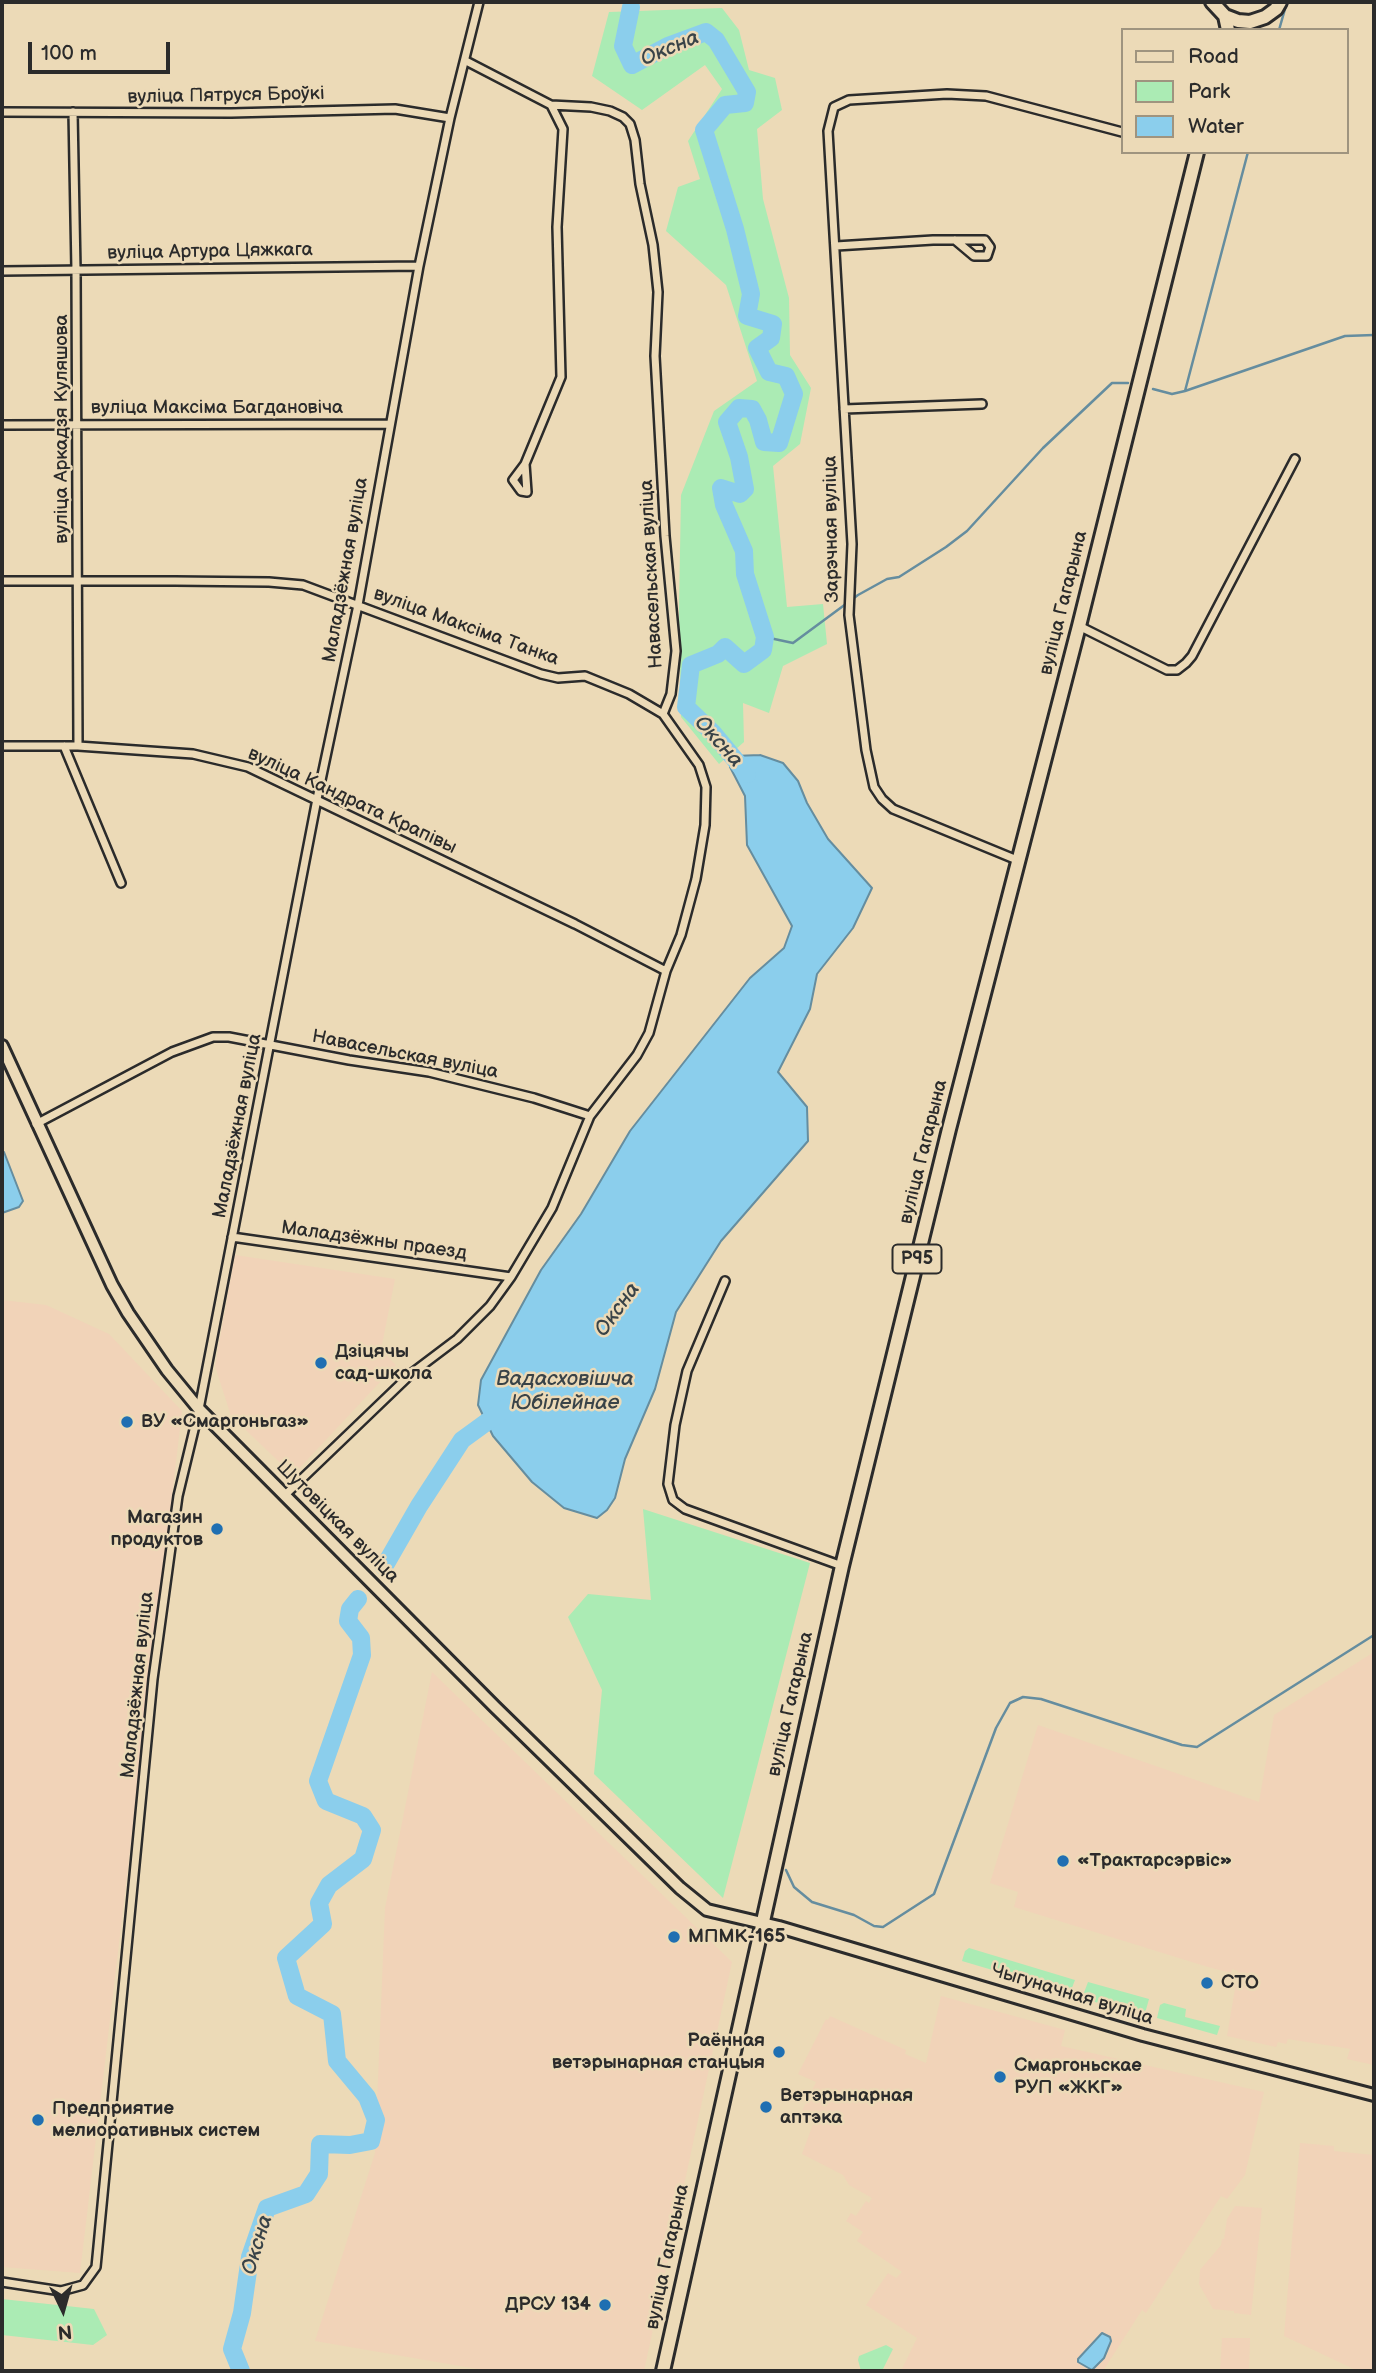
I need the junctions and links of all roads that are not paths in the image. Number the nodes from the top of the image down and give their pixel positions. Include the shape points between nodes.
1 (479, 2) edge
2 (1212, 2) edge
3 (1280, 2) edge
4 (1225, 16) junction
5 (1250, 22) junction
6 (1228, 28) edge
7 (1238, 28) edge
8 (466, 61) junction
9 (551, 104) junction
10 (2, 112) edge
11 (73, 112) junction
12 (450, 118) junction
13 (1120, 131) edge
14 (1197, 154) edge
15 (955, 240) dead end
16 (836, 246) junction
17 (419, 266) junction
18 (76, 270) junction
19 (2, 271) edge
20 (982, 404) dead end
21 (844, 409) junction
22 (77, 424) junction
23 (389, 424) junction
24 (2, 425) edge
25 (1295, 459) dead end
26 (525, 464) dead end
27 (79, 580) junction
28 (2, 581) edge
29 (358, 605) junction
30 (1079, 626) junction
31 (663, 714) junction
32 (2, 746) edge
33 (64, 746) junction
34 (78, 746) junction
35 (317, 799) junction
36 (1017, 860) junction
37 (121, 883) dead end
38 (666, 971) junction
39 (270, 1044) junction
40 (2, 1046) edge
41 (590, 1116) junction
42 (36, 1124) junction
43 (232, 1237) junction
44 (511, 1277) junction
45 (724, 1281) dead end
46 (200, 1409) junction
47 (285, 1495) junction
48 (842, 1566) junction
49 (762, 1923) junction
50 (1374, 2095) edge
51 (2, 2282) edge
52 (663, 2371) edge

1 - 8 street, Маладзёжная вуліца
2 - 4 main road
3 - 5 main road via 1265,18
4 - 5 main road
4 - 6 main road
5 - 7 main road
8 - 9 street
8 - 12 street, Маладзёжная вуліца
9 - 26 street via 563,129 557,227 561,377
9 - 31 street, Навасельская вуліца via 610,111 630,124 635,140 658,292 655,356 676,651 671,694
10 - 11 street, вуліца Пятруся Броўкі
11 - 12 street, вуліца Пятруся Броўкі via 395,109
11 - 18 street, вуліца Аркадзя Куляшова
12 - 17 street, Маладзёжная вуліца
13 - 16 street, Зарэчная вуліца via 986,96 849,100 834,107 828,131
14 - 30 main road, вуліца Гагарына / Р95
15 - 16 street
16 - 21 street, Зарэчная вуліца
17 - 18 street, вуліца Артура Цяжкага
17 - 23 street, Маладзёжная вуліца
18 - 19 street, вуліца Артура Цяжкага
18 - 22 street, вуліца Аркадзя Куляшова
20 - 21 street
21 - 36 street, Зарэчная вуліца via 852,544 849,615 874,787 894,808
22 - 23 street, вуліца Максіма Багдановіча
22 - 24 street, вуліца Максіма Багдановіча
22 - 27 street, вуліца Аркадзя Куляшова
23 - 29 street, Маладзёжная вуліца
25 - 30 street via 1192,656 1177,670 1167,670
27 - 28 street, вуліца Максіма Танка
27 - 29 street, вуліца Максіма Танка via 303,585
27 - 34 street, вуліца Аркадзя Куляшова
29 - 31 street, вуліца Максіма Танка via 541,674 585,676
29 - 35 street, Маладзёжная вуліца
30 - 36 main road, вуліца Гагарына / Р95
31 - 38 street via 699,765 706,787 696,879
32 - 33 street, вуліца Кандрата Крапівы
33 - 34 street, вуліца Кандрата Крапівы
33 - 37 street
34 - 35 street, вуліца Кандрата Крапівы via 221,760 248,767
35 - 38 street, вуліца Кандрата Крапівы
35 - 39 street, Маладзёжная вуліца
36 - 48 main road, вуліца Гагарына / Р95
38 - 41 street via 649,1033
39 - 41 street, Навасельская вуліца via 429,1072
39 - 42 street, Навасельская вуліца via 213,1037 196,1042
39 - 43 street, Маладзёжная вуліца
40 - 42 main road, Шутовіцкая вуліца
41 - 44 street via 552,1209
42 - 46 main road, Шутовіцкая вуліца via 128,1313
43 - 44 street, Маладзёжны праезд
43 - 46 street, Маладзёжная вуліца
44 - 47 street via 457,1339 412,1373
45 - 48 street via 687,1371 668,1484 673,1500 685,1509
46 - 47 main road, Шутовіцкая вуліца
46 - 51 street, Маладзёжная вуліца via 178,1496 153,1679 96,2267 83,2285 61,2291
47 - 49 main road, Шутовіцкая вуліца via 680,1888 707,1910
48 - 49 main road, вуліца Гагарына / Р95
49 - 50 main road, Чыгуначная вуліца via 1143,2035
49 - 52 main road, вуліца Гагарына / Р95

